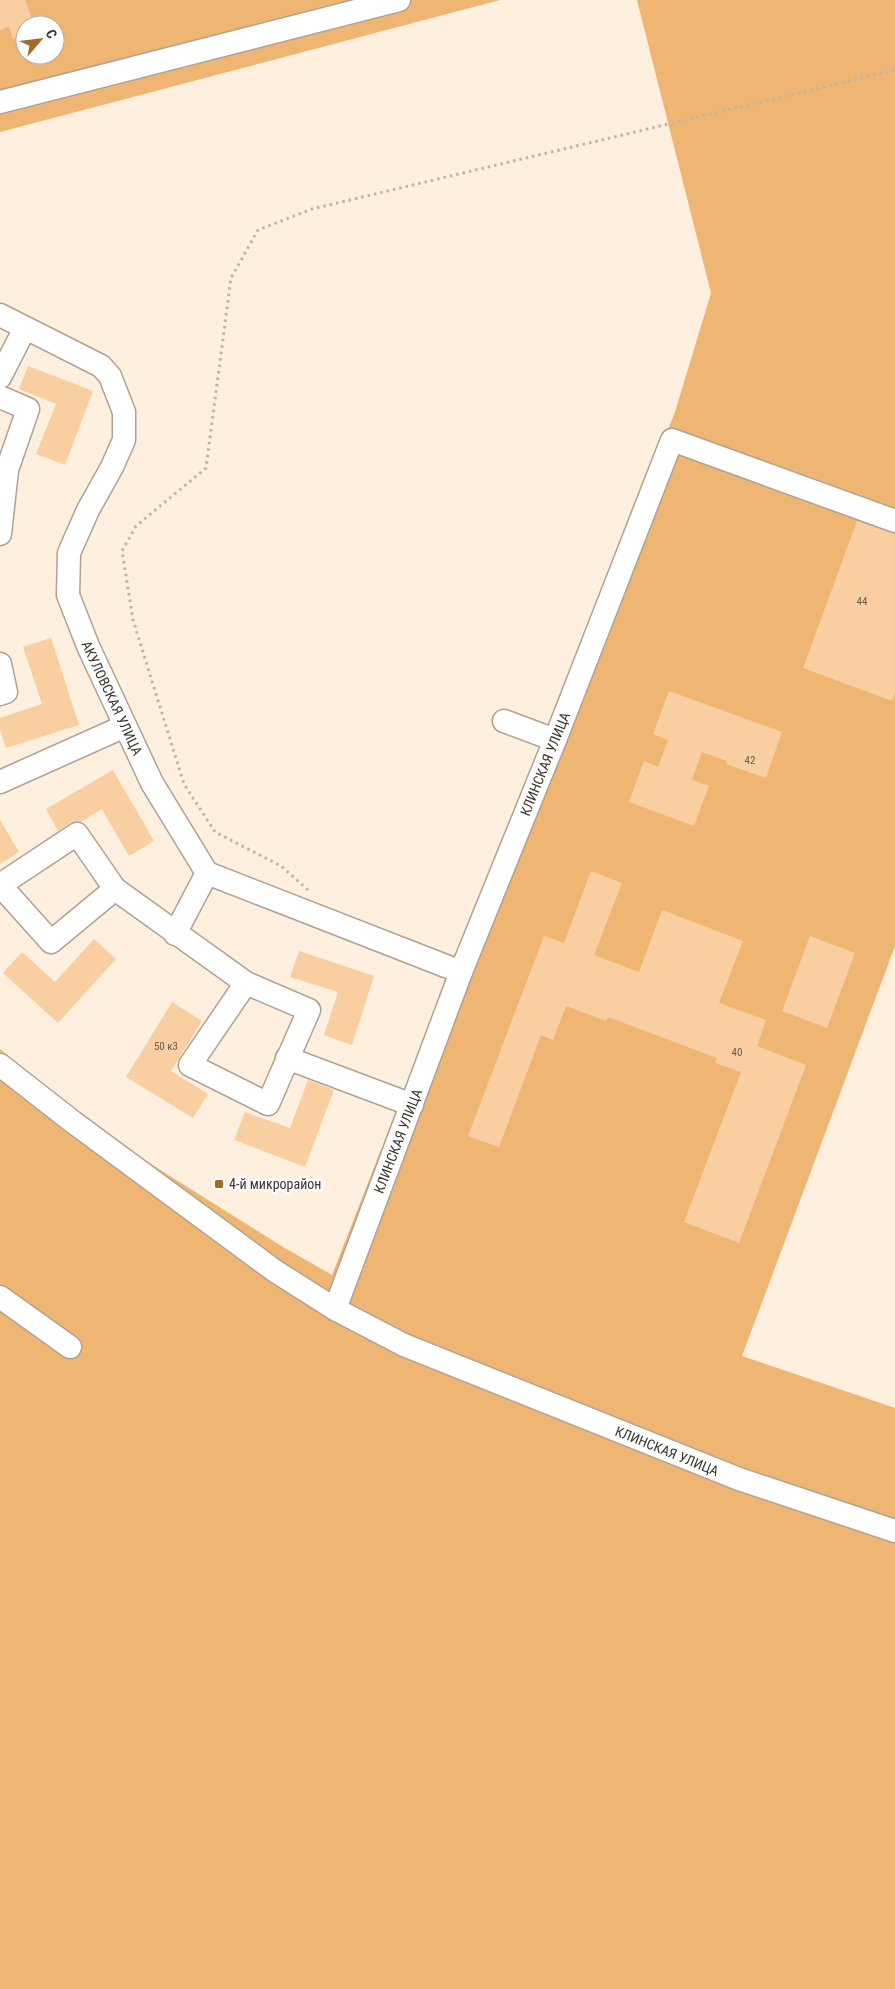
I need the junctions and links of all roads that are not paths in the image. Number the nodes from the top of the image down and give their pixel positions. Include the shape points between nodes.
1 (399, 0) edge
2 (0, 102) edge
3 (0, 315) edge
4 (25, 328) junction
5 (0, 377) edge
6 (0, 397) edge
7 (3, 468) edge
8 (895, 521) edge
9 (0, 534) edge
10 (0, 664) edge
11 (0, 694) edge
12 (504, 721) dead end
13 (125, 726) junction
14 (555, 740) junction
15 (0, 782) edge
16 (207, 873) junction
17 (0, 885) edge
18 (115, 889) junction
19 (175, 934) junction
20 (461, 972) junction
21 (246, 983) junction
22 (288, 1058) junction
23 (0, 1066) edge
24 (412, 1105) junction
25 (0, 1297) edge
26 (335, 1309) junction
27 (70, 1347) dead end
28 (895, 1531) edge

1 - 2 street
3 - 4 street, АКУЛОВСКАЯ УЛИЦА
4 - 5 street
4 - 13 street, АКУЛОВСКАЯ УЛИЦА via 101,366 110,376 124,412 124,440 70,553 68,595
6 - 7 street via 28,409
7 - 9 street
8 - 14 street, КЛИНСКАЯ УЛИЦА via 672,440
10 - 11 street via 6,692
12 - 14 street
13 - 15 street
13 - 16 street, АКУЛОВСКАЯ УЛИЦА via 152,783
14 - 20 street, КЛИНСКАЯ УЛИЦА
16 - 19 street
16 - 20 street
17 - 18 street via 77,834
17 - 18 street via 51,942
18 - 19 street
19 - 21 street
20 - 24 street, КЛИНСКАЯ УЛИЦА
21 - 22 street via 309,1010
21 - 22 street via 190,1065 268,1104
22 - 24 street
23 - 26 street, КЛИНСКАЯ УЛИЦА via 275,1270
24 - 26 street, КЛИНСКАЯ УЛИЦА
25 - 27 street
26 - 28 street, КЛИНСКАЯ УЛИЦА via 404,1345 739,1479

